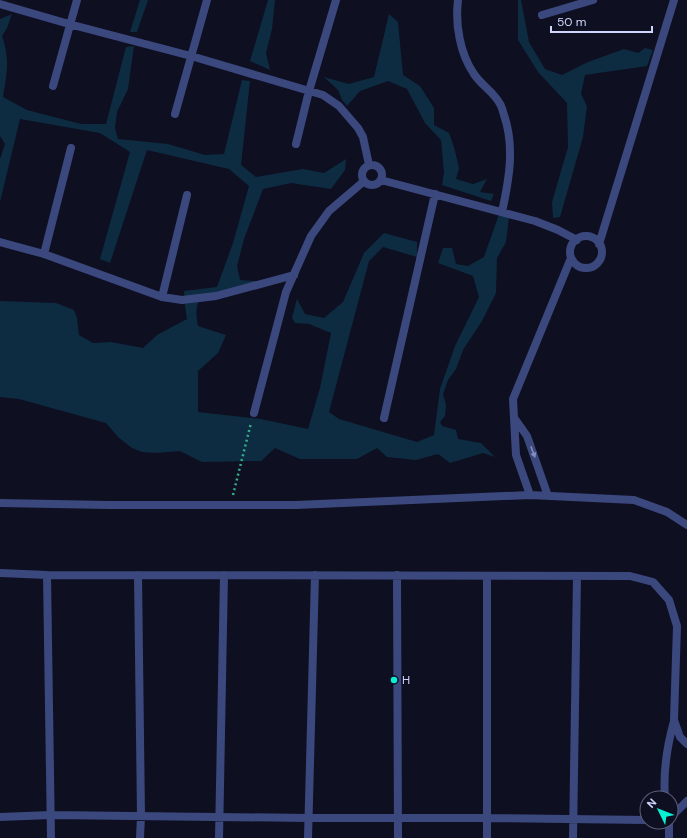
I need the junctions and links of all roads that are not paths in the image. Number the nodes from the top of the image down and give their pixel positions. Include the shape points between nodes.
1 (77, 0) edge
2 (207, 0) edge
3 (336, 0) edge
4 (458, 0) edge
5 (593, 0) edge
6 (674, 0) edge
7 (2, 3) edge
8 (542, 15) dead end
9 (69, 24) junction
10 (191, 56) junction
11 (53, 86) dead end
12 (309, 91) junction
13 (175, 114) dead end
14 (296, 144) dead end
15 (71, 148) dead end
16 (369, 165) junction
17 (381, 180) junction
18 (363, 182) junction
19 (435, 194) junction
20 (187, 195) dead end
21 (503, 208) junction
22 (577, 240) junction
23 (0, 242) edge
24 (599, 244) junction
25 (44, 254) junction
26 (571, 258) junction
27 (294, 275) junction
28 (162, 297) junction
29 (254, 412) road end
30 (384, 418) dead end
31 (514, 418) junction
32 (530, 495) junction
33 (548, 496) junction
34 (0, 503) edge
35 (687, 525) edge
36 (0, 574) edge
37 (47, 575) junction
38 (138, 575) junction
39 (224, 575) junction
40 (315, 576) junction
41 (398, 576) junction
42 (487, 576) junction
43 (576, 576) junction
44 (674, 720) junction
45 (687, 744) edge
46 (664, 790) edge
47 (687, 801) edge
48 (679, 809) edge
49 (51, 815) junction
50 (141, 816) junction
51 (0, 817) edge
52 (219, 817) junction
53 (308, 818) junction
54 (398, 818) junction
55 (486, 818) junction
56 (573, 820) junction
57 (639, 820) edge
58 (51, 838) edge
59 (140, 838) edge
60 (219, 838) edge
61 (308, 838) edge
62 (398, 838) edge
63 (487, 838) edge
64 (573, 838) edge

1 - 9 street
2 - 10 street
3 - 12 street
4 - 21 street via 463,52 474,74 500,104 508,127 511,147
5 - 8 street
6 - 24 street
7 - 9 street
9 - 10 street
9 - 11 street
10 - 12 street
10 - 13 street
12 - 14 street
12 - 16 street via 323,94 340,106 358,128 363,137
15 - 25 street
16 - 17 street via 381,170
16 - 18 street via 362,171
17 - 18 street via 374,186
17 - 19 street
18 - 27 street via 329,211 311,236
19 - 21 street
19 - 30 street
20 - 28 street
21 - 22 street
22 - 24 street via 592,238
22 - 26 street via 571,248
23 - 25 street
24 - 26 street via 601,254 593,266 578,266
25 - 28 street
26 - 31 street via 513,399
27 - 28 street via 216,296 182,300
27 - 29 street via 286,292
31 - 32 street via 516,455
31 -> 33 street via 527,436
32 - 33 street
32 - 34 street via 296,505
33 - 35 street via 634,500 667,512
36 - 37 street
37 - 38 street
37 - 49 street
38 - 39 street
38 - 50 street
39 - 40 street
39 - 52 street
40 - 41 street
40 - 53 street
41 - 42 street
41 - 54 street
42 - 43 street
42 - 55 street
43 - 44 street via 630,576 653,582 669,600 677,626
43 - 56 street
44 - 45 street via 680,737
44 - 46 street via 669,740
47 - 48 street
49 - 50 street
49 - 51 street
49 - 58 street
50 - 52 street
50 - 59 street
52 - 53 street
52 - 60 street
53 - 54 street
53 - 61 street
54 - 55 street
54 - 62 street
55 - 56 street
55 - 63 street
56 - 57 street
56 - 64 street

